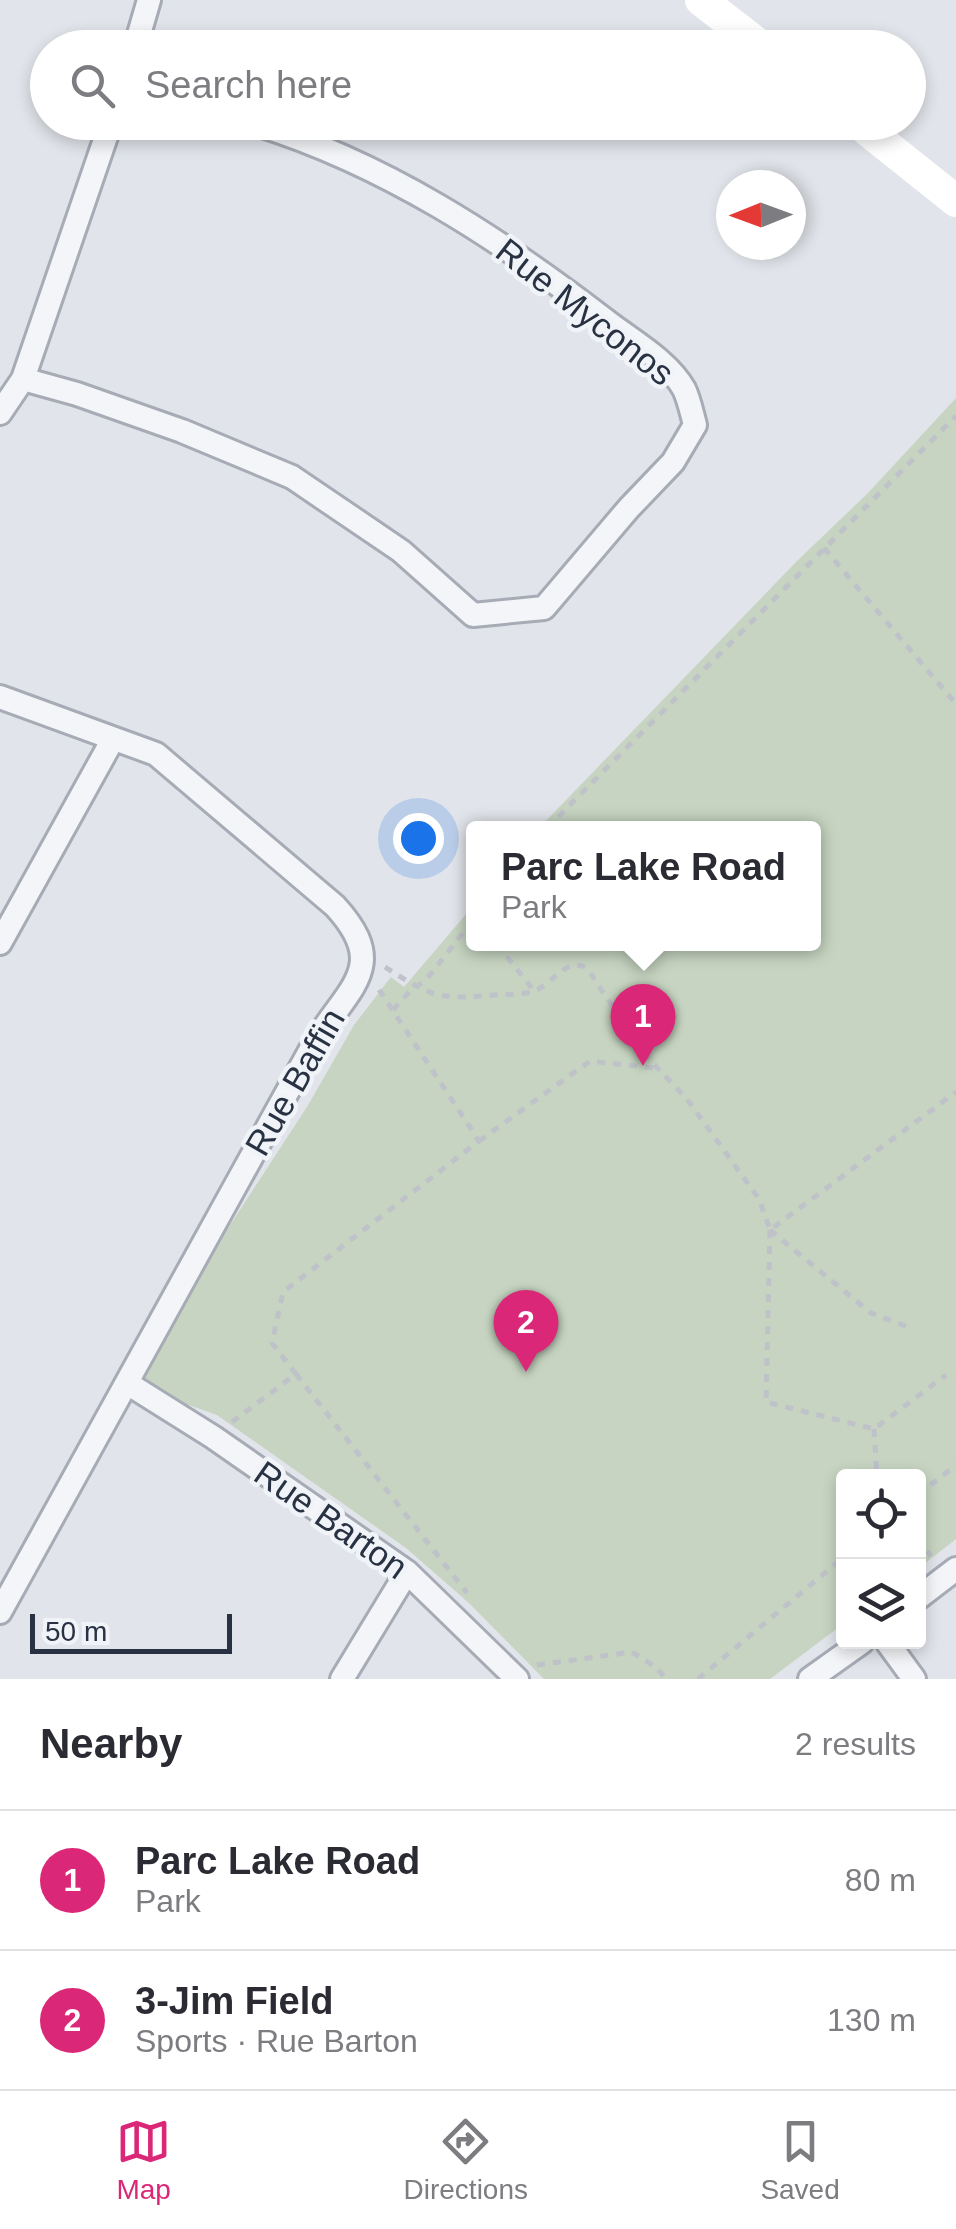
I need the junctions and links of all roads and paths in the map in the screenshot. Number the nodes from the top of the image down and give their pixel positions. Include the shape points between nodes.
1 (149, 0) edge
2 (700, 0) edge
3 (140, 30) edge
4 (739, 30) edge
5 (106, 140) edge
6 (300, 140) edge
7 (880, 140) edge
8 (956, 201) edge
9 (22, 379) junction
10 (0, 413) edge
11 (956, 416) edge
12 (824, 548) junction
13 (0, 698) edge
14 (956, 704) edge
15 (114, 740) junction
16 (553, 821) edge
17 (466, 929) edge
18 (0, 943) edge
19 (502, 951) edge
20 (365, 957) junction
21 (416, 986) junction
22 (378, 988) dead end
23 (534, 992) junction
24 (393, 1010) junction
25 (658, 1068) junction
26 (956, 1092) edge
27 (479, 1141) junction
28 (770, 1230) junction
29 (913, 1329) dead end
30 (296, 1374) junction
31 (946, 1375) dead end
32 (126, 1383) junction
33 (874, 1429) junction
34 (212, 1437) junction
35 (956, 1464) edge
36 (877, 1469) edge
37 (926, 1488) edge
38 (842, 1559) edge
39 (956, 1569) edge
40 (407, 1572) junction
41 (926, 1592) edge
42 (477, 1606) dead end
43 (0, 1612) edge
44 (852, 1649) edge
45 (892, 1649) edge
46 (526, 1672) edge
47 (342, 1679) edge
48 (666, 1679) edge
49 (698, 1679) edge
50 (810, 1679) edge
51 (914, 1679) edge

1 - 3 street
2 - 4 street
5 - 9 street
6 - 9 street, Rue Myconos via 423,194 557,283 664,366 684,390 695,426 673,462 544,608 473,615 400,550 292,478 182,431
7 - 8 street
9 - 10 street
11 - 12 path
12 - 14 path
12 - 16 path
13 - 15 street
15 - 18 street
15 - 20 street via 156,754 335,906
17 - 21 path
19 - 23 path
20 - 21 path
20 - 32 street, Rue Baffin
21 - 23 path via 449,999
21 - 24 path
22 - 24 path
23 - 25 path via 572,965 588,968
24 - 27 path
25 - 27 path via 590,1061
25 - 28 path via 759,1200
26 - 28 path
27 - 30 path via 283,1292 272,1342
28 - 29 path via 871,1313
28 - 33 path via 766,1402
30 - 34 path
30 - 42 path
31 - 33 path
32 - 34 street, Rue Barton
32 - 43 street, Rue Baffin
33 - 36 path
34 - 40 street, Rue Barton
35 - 37 path
38 - 49 path
39 - 41 street
40 - 46 street, Rue Barton
40 - 47 street
44 - 50 street
45 - 51 street
46 - 48 path via 632,1652

